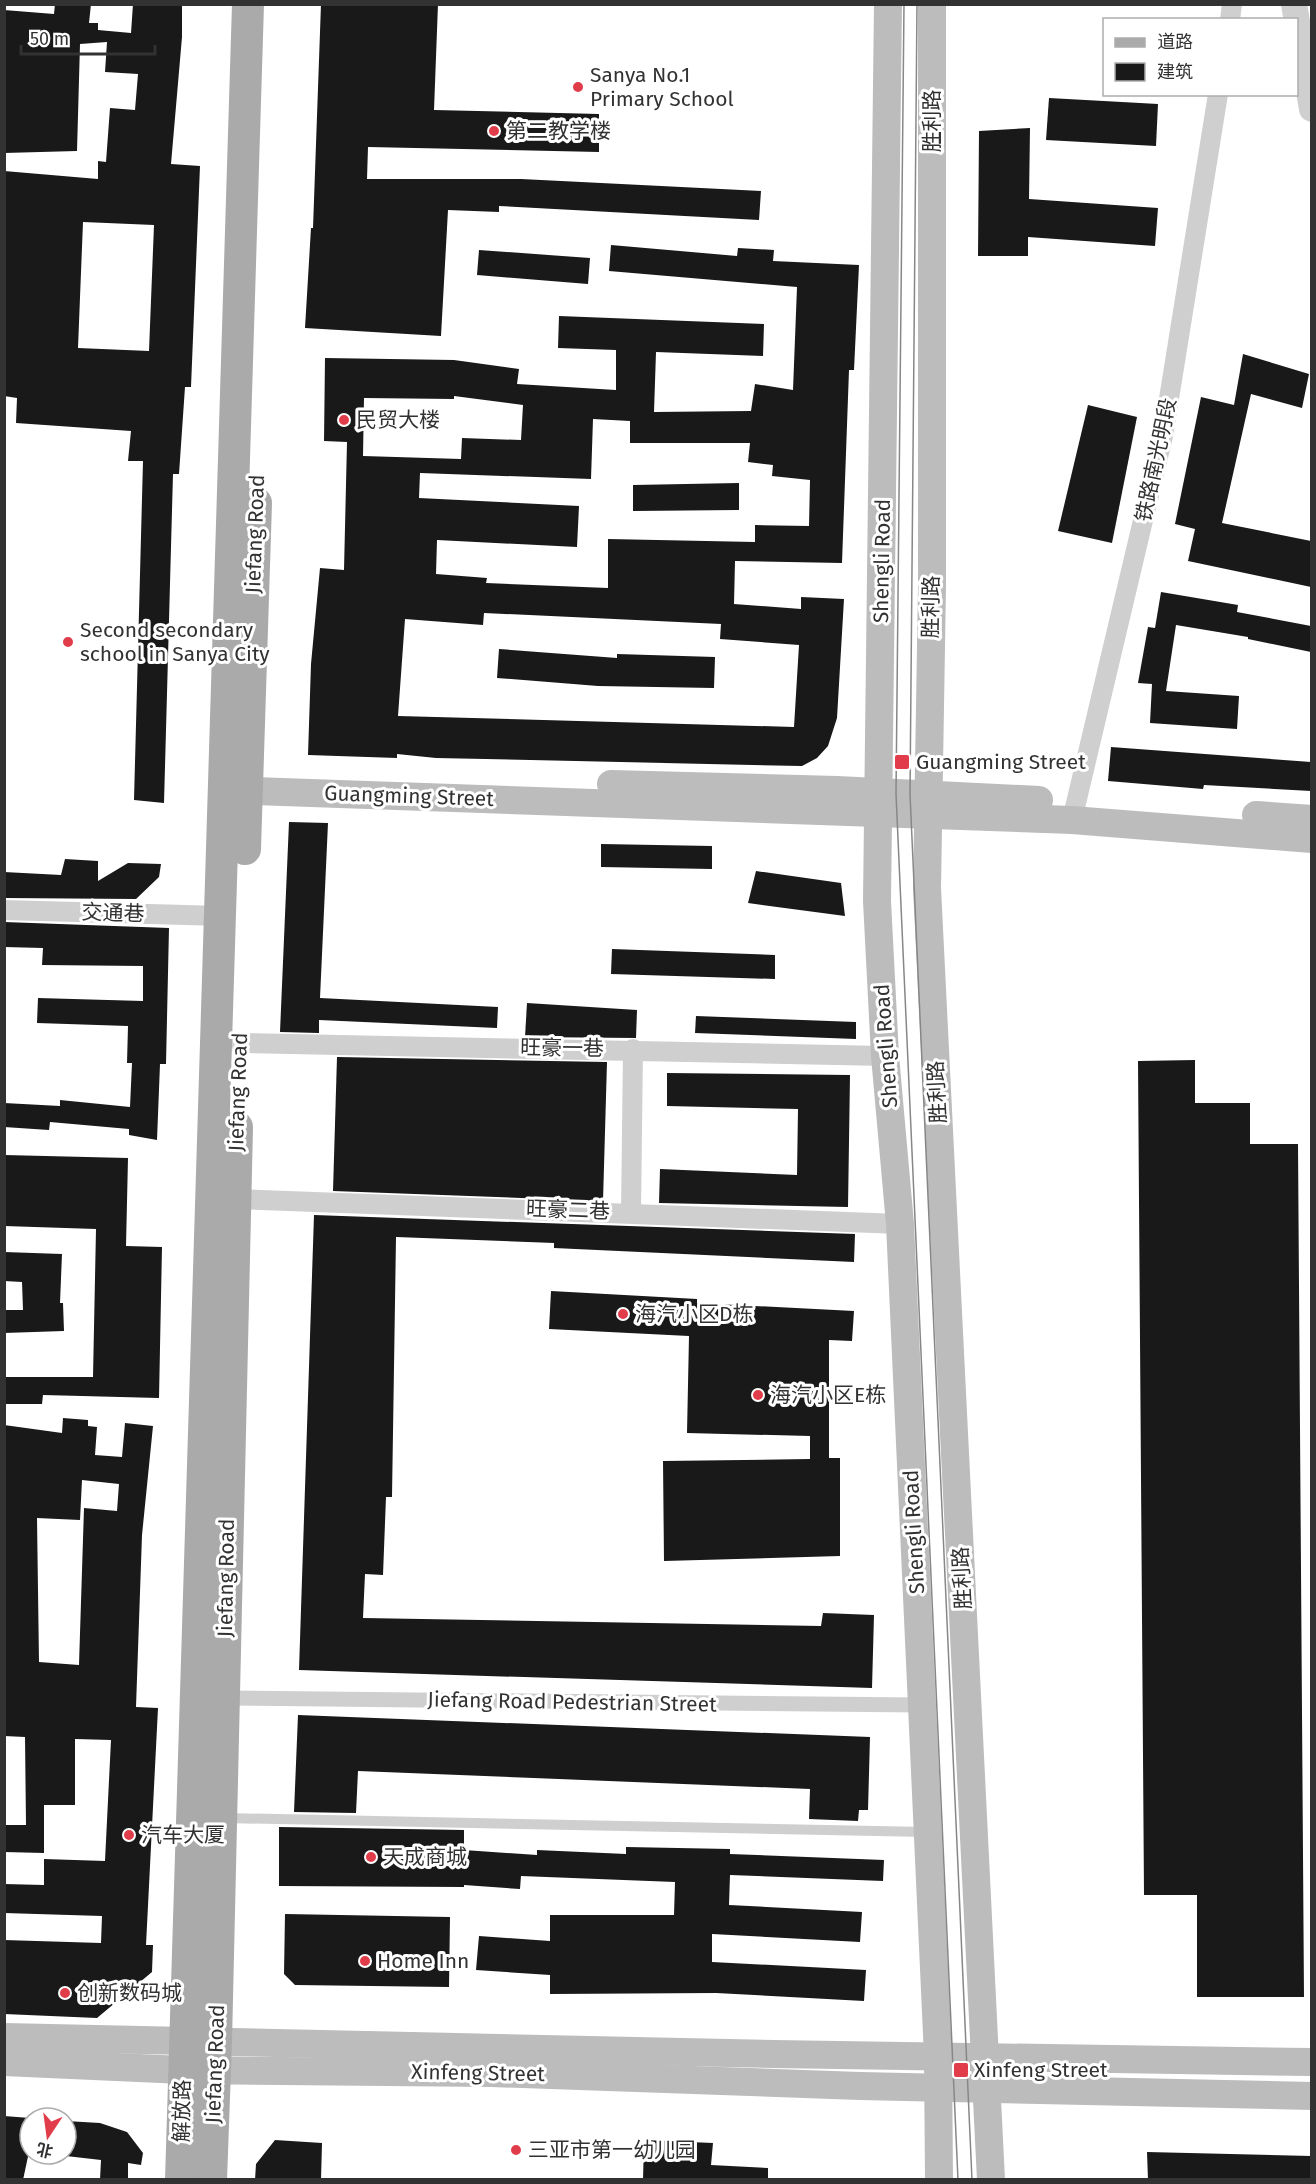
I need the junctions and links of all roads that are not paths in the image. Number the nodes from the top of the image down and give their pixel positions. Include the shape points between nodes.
1 (248, 4) edge
2 (269, 4) edge
3 (888, 4) edge
4 (932, 4) edge
5 (1298, 29) edge
6 (1218, 96) edge
7 (1311, 109) edge
8 (236, 782) junction
9 (878, 803) junction
10 (928, 806) junction
11 (1074, 811) junction
12 (1311, 819) edge
13 (1311, 839) edge
14 (4, 910) edge
15 (222, 916) junction
16 (239, 1043) junction
17 (633, 1049) junction
18 (885, 1056) junction
19 (235, 1198) junction
20 (631, 1212) junction
21 (900, 1224) junction
22 (223, 1698) junction
23 (921, 1705) junction
24 (222, 1818) junction
25 (927, 1832) junction
26 (4, 2037) edge
27 (184, 2056) junction
28 (215, 2056) junction
29 (938, 2056) junction
30 (986, 2056) junction
31 (4, 2062) edge
32 (1311, 2062) edge
33 (939, 2087) junction
34 (987, 2088) junction
35 (1311, 2096) edge
36 (181, 2180) edge
37 (211, 2180) edge
38 (939, 2180) edge
39 (991, 2180) edge

1 - 8 main road, Jiefang Road
2 - 8 main road, Jiefang Road
3 - 9 main road, Shengli Road
4 - 10 main road, 胜利路
5 - 7 street
6 - 11 street, 铁路南光明段 via 1163,435
8 - 9 main road, Guangming Street
8 - 15 main road, Jiefang Road
8 - 16 main road, Jiefang Road
9 - 10 main road, Guangming Street
9 - 18 main road, Shengli Road via 877,901
10 - 11 main road, Guangming Street
10 - 30 main road, 胜利路 via 927,888
11 - 12 main road, Guangming Street
11 - 13 main road, Guangming Street
14 - 15 street, 交通巷
15 - 27 main road, Jiefang Road
16 - 17 street, 旺豪一巷
16 - 19 main road, Jiefang Road
17 - 18 street, 旺豪一巷
17 - 20 street
18 - 21 main road, Shengli Road
19 - 20 street, 旺豪二巷
19 - 22 main road, Jiefang Road
20 - 21 street, 旺豪二巷
21 - 23 main road, Shengli Road
22 - 23 street, Jiefang Road Pedestrian Street
22 - 24 main road, Jiefang Road
23 - 25 main road, Shengli Road
24 - 25 lane
24 - 28 main road, Jiefang Road
25 - 29 main road, Shengli Road
26 - 27 main road, Xinfeng Street
27 - 28 main road, Xinfeng Street
27 - 31 main road, Xinfeng Street
27 - 36 main road, 解放路
28 - 29 main road, Xinfeng Street
28 - 33 main road, Xinfeng Street via 492,2073
28 - 37 main road, Jiefang Road
29 - 30 main road, Xinfeng Street
29 - 33 main road, Shengli Road
30 - 32 main road, Xinfeng Street
30 - 34 main road, 胜利路
33 - 34 main road, Xinfeng Street
33 - 38 main road
34 - 35 main road, Xinfeng Street
34 - 39 main road, 胜利路

